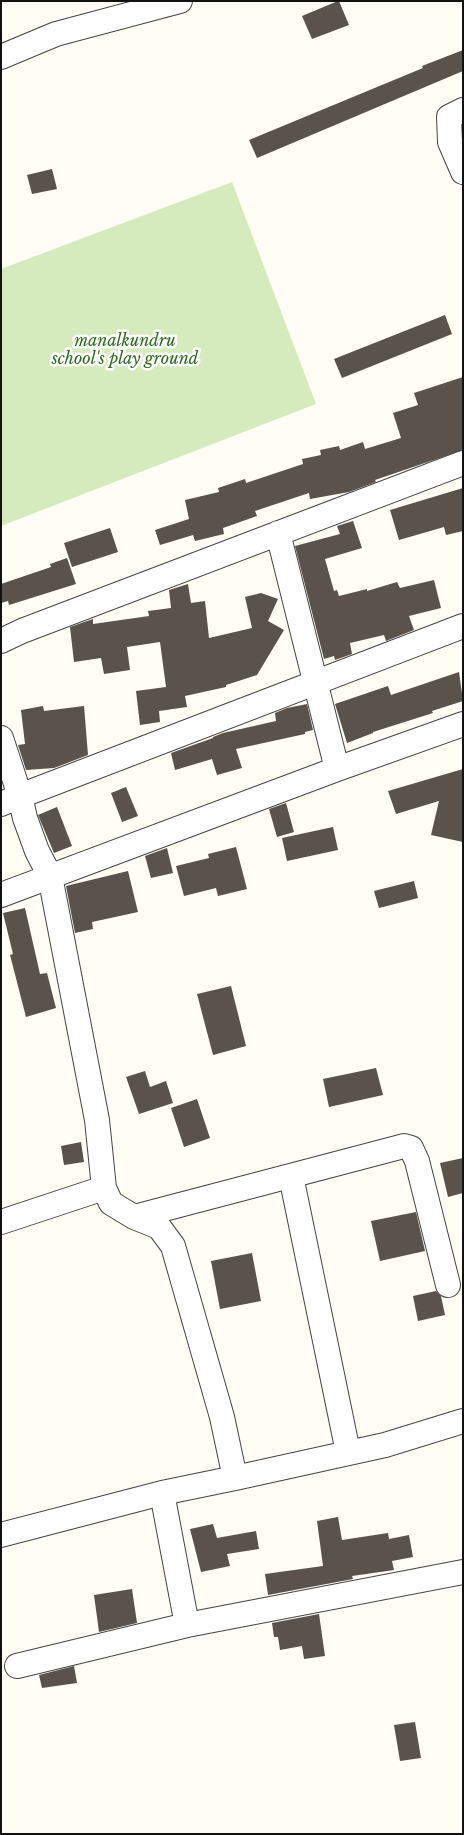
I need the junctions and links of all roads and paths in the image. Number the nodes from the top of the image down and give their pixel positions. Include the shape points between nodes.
1 (180, 1) edge
2 (1, 57) edge
3 (463, 110) edge
4 (463, 172) edge
5 (463, 463) edge
6 (278, 533) junction
7 (463, 626) edge
8 (1, 641) edge
9 (315, 681) junction
10 (463, 724) edge
11 (1, 738) edge
12 (337, 769) junction
13 (11, 800) edge
14 (50, 876) junction
15 (1, 895) edge
16 (291, 1176) junction
17 (104, 1188) junction
18 (134, 1217) junction
19 (1, 1222) edge
20 (448, 1286) dead end
21 (463, 1421) edge
22 (348, 1452) junction
23 (235, 1478) junction
24 (162, 1493) junction
25 (1, 1535) edge
26 (463, 1572) edge
27 (188, 1625) junction
28 (18, 1666) dead end

1 - 2 street via 56,34
3 - 4 street via 449,118 450,142
5 - 6 street
6 - 8 street
6 - 9 street
7 - 9 street
9 - 12 street
9 - 13 street
10 - 12 street
11 - 13 street
12 - 14 street
13 - 14 street via 25,818
14 - 15 street
14 - 17 street via 97,1120
16 - 18 street
16 - 20 street via 404,1146 412,1148
16 - 22 street
17 - 18 street via 111,1203
17 - 19 street
18 - 23 street via 159,1227 173,1246 222,1417
21 - 22 street via 385,1445
22 - 23 street
23 - 24 street
24 - 25 street
24 - 27 street
26 - 27 street
27 - 28 street

